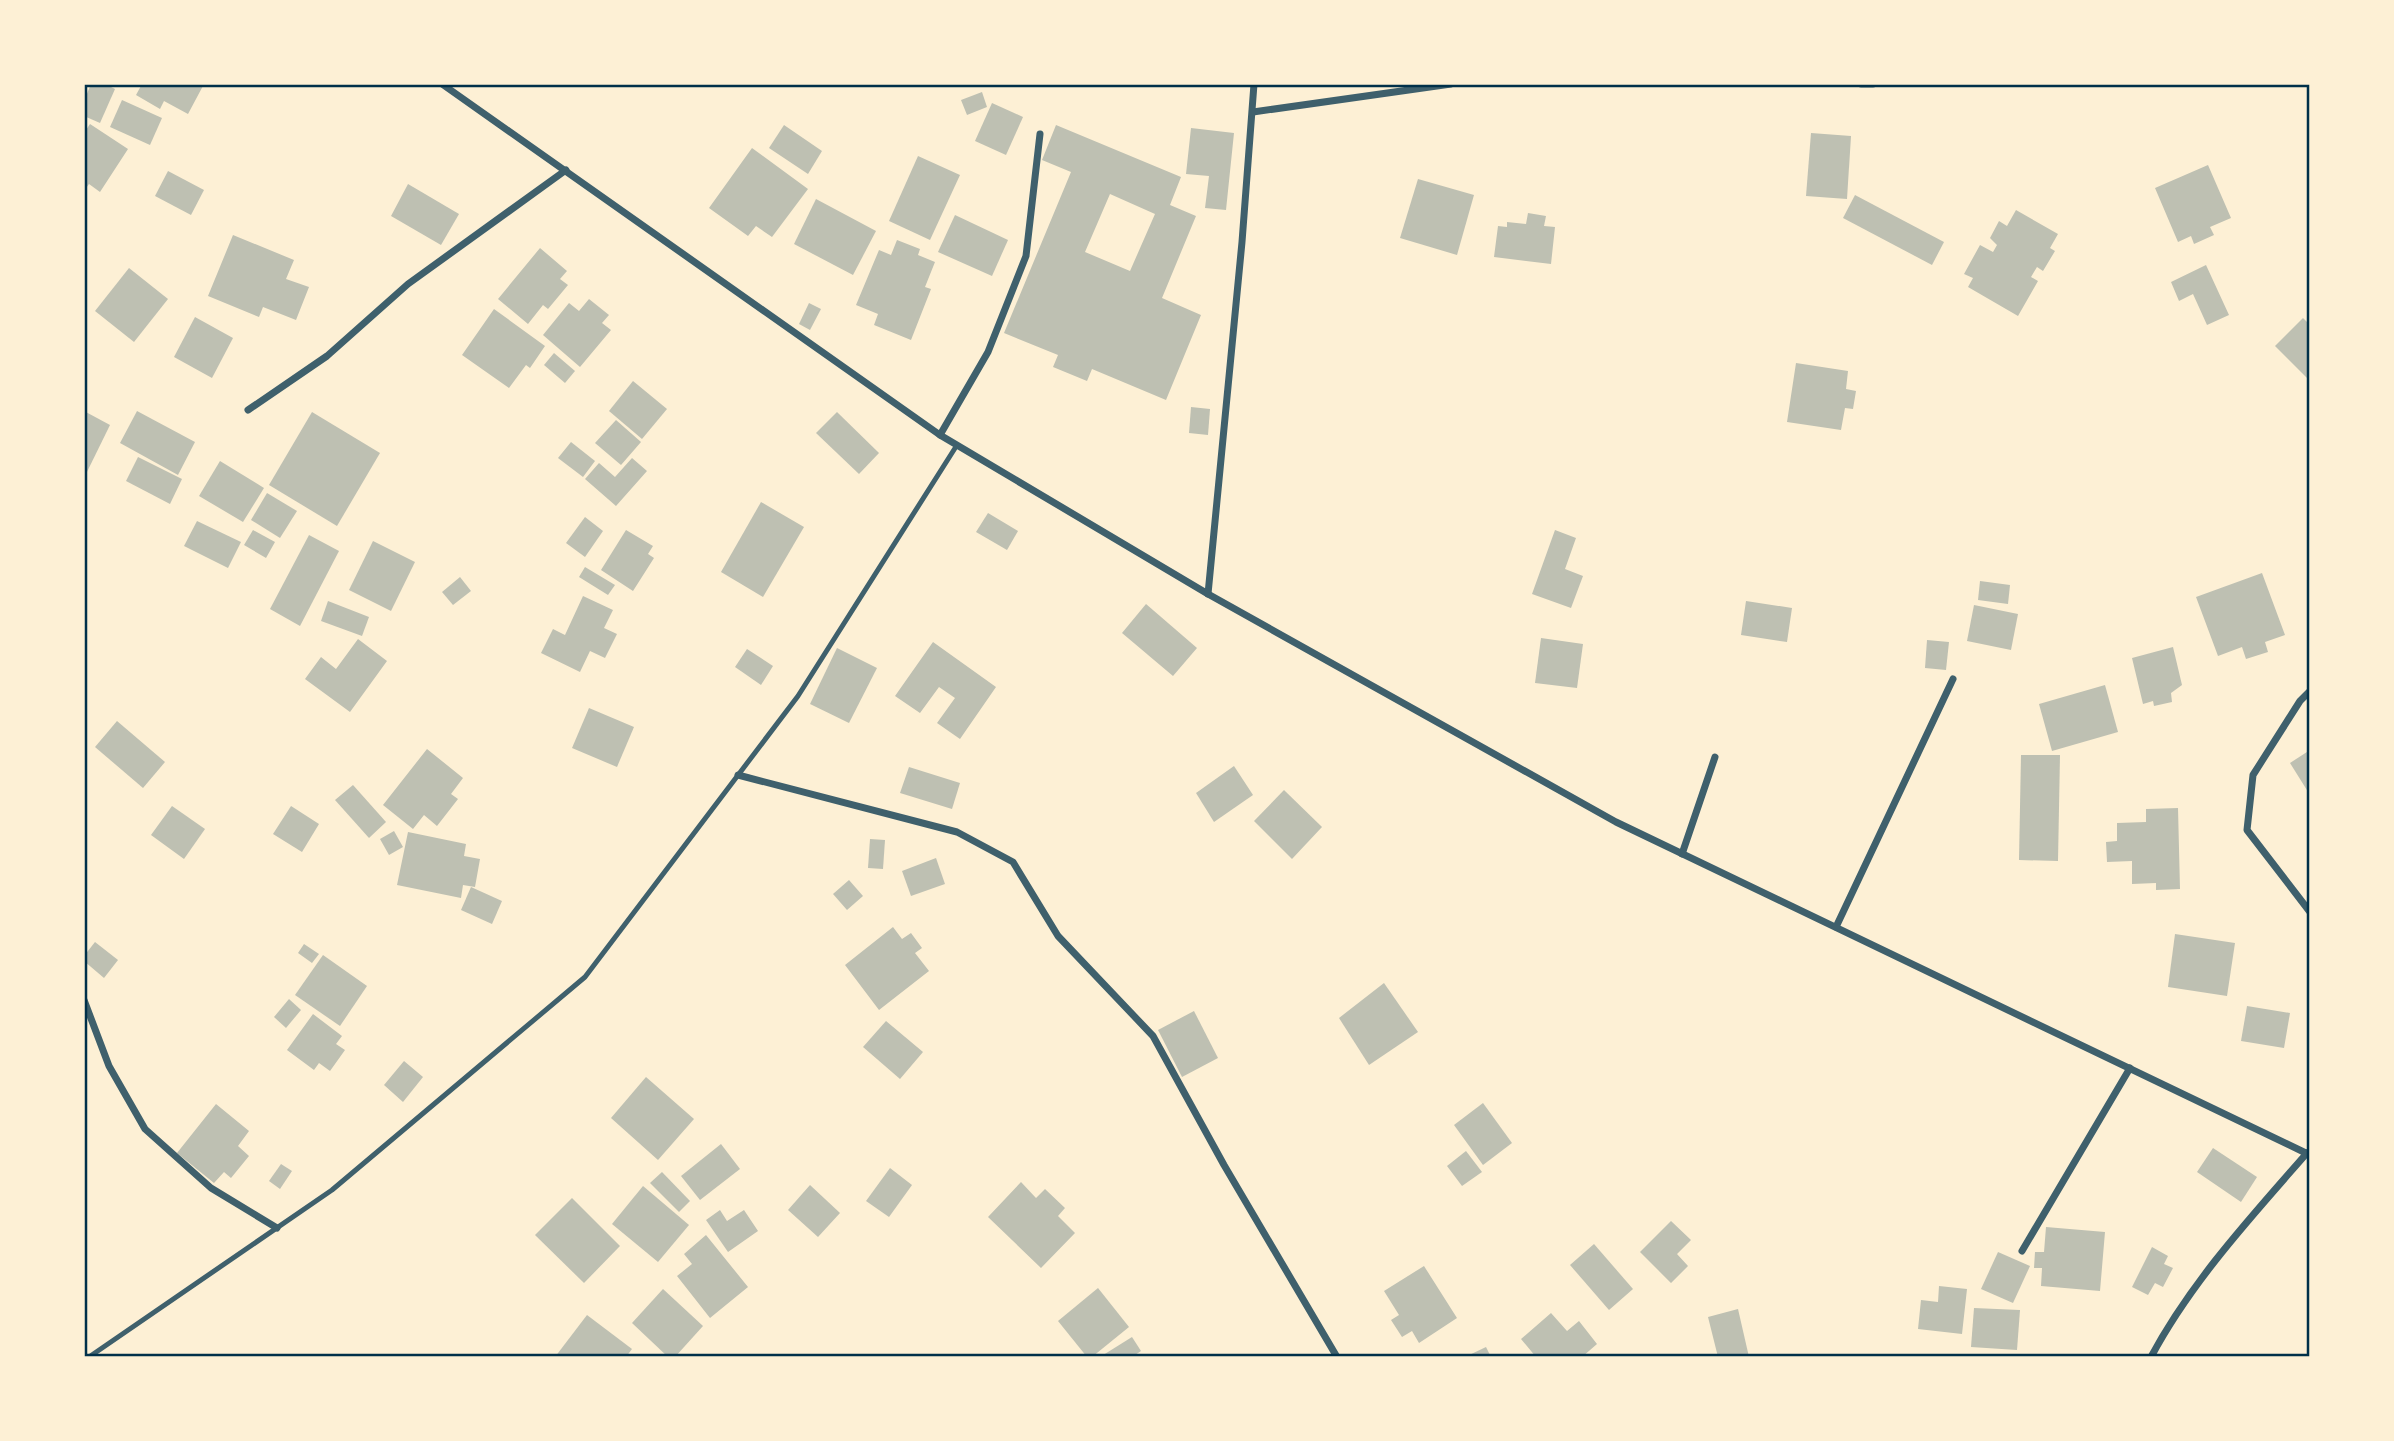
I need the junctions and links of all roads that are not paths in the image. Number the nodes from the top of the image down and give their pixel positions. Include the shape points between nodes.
1 (442, 84) edge
2 (1254, 84) edge
3 (1451, 84) edge
4 (1861, 84) edge
5 (1872, 84) edge
6 (1253, 112) junction
7 (1040, 134) dead end
8 (566, 170) junction
9 (248, 410) dead end
10 (940, 435) junction
11 (957, 445) junction
12 (1208, 594) junction
13 (1953, 679) dead end
14 (2310, 691) edge
15 (1715, 757) dead end
16 (738, 775) junction
17 (1682, 854) junction
18 (2310, 912) edge
19 (1836, 927) junction
20 (84, 1000) edge
21 (2130, 1068) junction
22 (2308, 1154) edge
23 (277, 1228) junction
24 (2022, 1251) dead end
25 (89, 1357) edge
26 (1337, 1357) edge
27 (2151, 1357) edge

1 - 8 street
2 - 6 street
3 - 6 street
4 - 5 street
6 - 12 street
7 - 10 street via 1026,257 988,352
8 - 9 street via 408,284 327,356
8 - 10 street
10 - 11 street
11 - 12 street
11 - 16 lane via 798,696
12 - 17 street via 1616,822
13 - 19 street
14 - 18 street via 2253,775 2247,830
15 - 17 street
16 - 23 lane via 585,977 332,1191
16 - 26 street via 957,832 1013,862 1058,936 1153,1036
17 - 19 street
19 - 21 street
20 - 23 street via 109,1066 145,1129 211,1188
21 - 22 street
21 - 24 street
22 - 27 street via 2234,1237
23 - 25 lane

